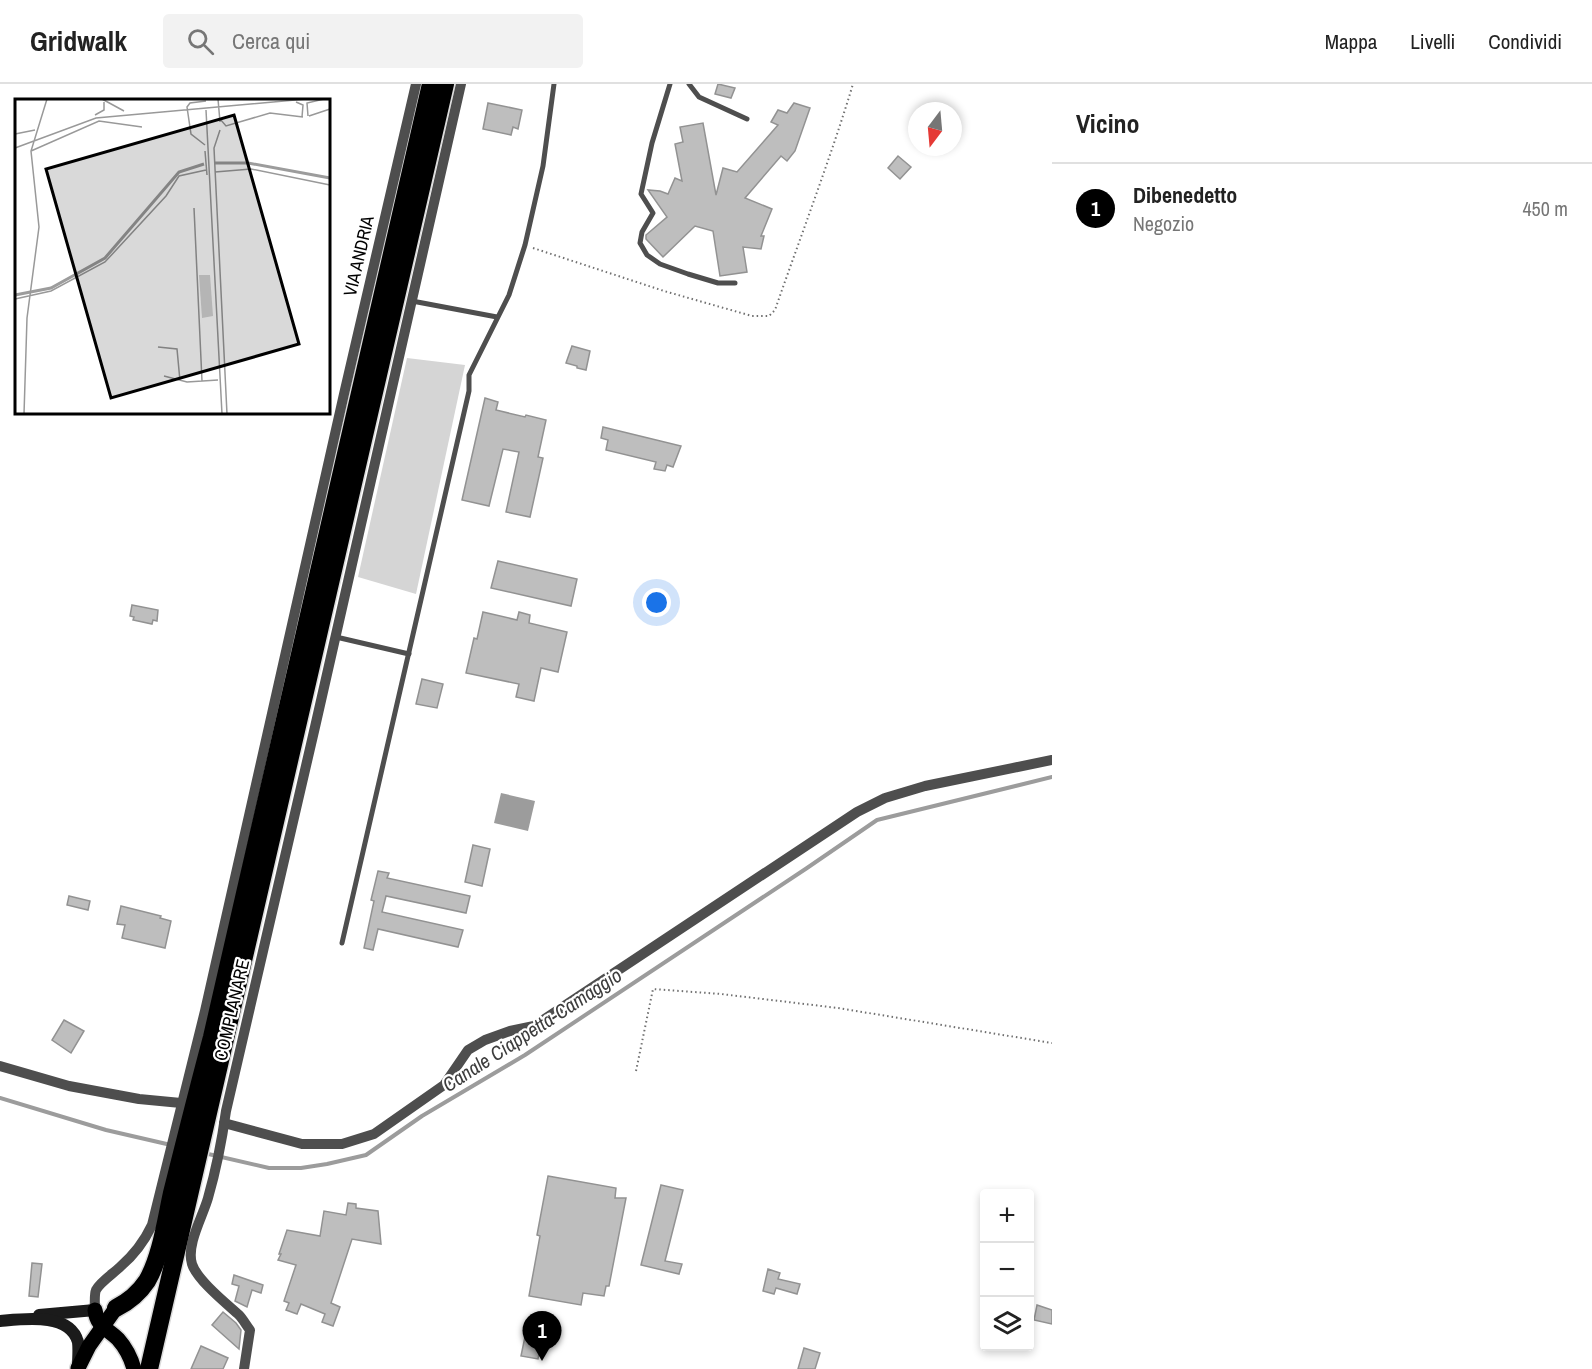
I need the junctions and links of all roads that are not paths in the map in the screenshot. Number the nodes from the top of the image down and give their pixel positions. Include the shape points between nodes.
1 (416, 84) edge
2 (430, 84) edge
3 (445, 84) edge
4 (461, 84) edge
5 (554, 84) edge
6 (670, 84) edge
7 (689, 84) edge
8 (747, 119) dead end
9 (735, 283) dead end
10 (412, 301) junction
11 (498, 317) junction
12 (336, 637) junction
13 (288, 646) joint
14 (409, 654) junction
15 (1052, 760) edge
16 (342, 943) dead end
17 (0, 1066) edge
18 (181, 1103) junction
19 (224, 1123) junction
20 (194, 1143) junction
21 (180, 1167) junction
22 (116, 1308) junction
23 (95, 1310) junction
24 (5, 1320) edge
25 (102, 1327) junction
26 (78, 1368) edge
27 (134, 1369) edge
28 (149, 1369) edge
29 (244, 1369) edge

1 - 13 street, VIA ANDRIA
2 - 20 highway via 212,1037
3 - 20 highway
4 - 10 street
5 - 11 lane via 543,166 525,245
6 - 9 lane via 641,194 653,213 640,243 647,255 660,264 718,283
7 - 8 lane via 699,97
10 - 11 lane
10 - 12 street
11 - 14 lane via 469,375 469,391
12 - 14 lane
12 - 19 street, COMPLANARE
13 - 18 street, COMPLANARE
14 - 16 lane
15 - 19 street via 925,786 885,798 857,813 534,1026 485,1040 468,1050 444,1085 374,1134 342,1144 302,1144
17 - 18 street via 69,1086 139,1100
18 - 20 street, COMPLANARE
19 - 20 street, COMPLANARE
20 - 21 highway
20 - 29 street, COMPLANARE via 214,1175 192,1245 191,1263 250,1330
21 - 22 highway via 151,1273 134,1297
21 - 23 street via 146,1239 96,1290
21 - 28 highway
22 - 23 main road
22 - 25 main road
23 - 24 main road
23 - 25 main road
23 - 26 main road
24 - 26 main road via 54,1321 67,1326 77,1341
25 - 26 main road
25 - 27 main road via 122,1343

